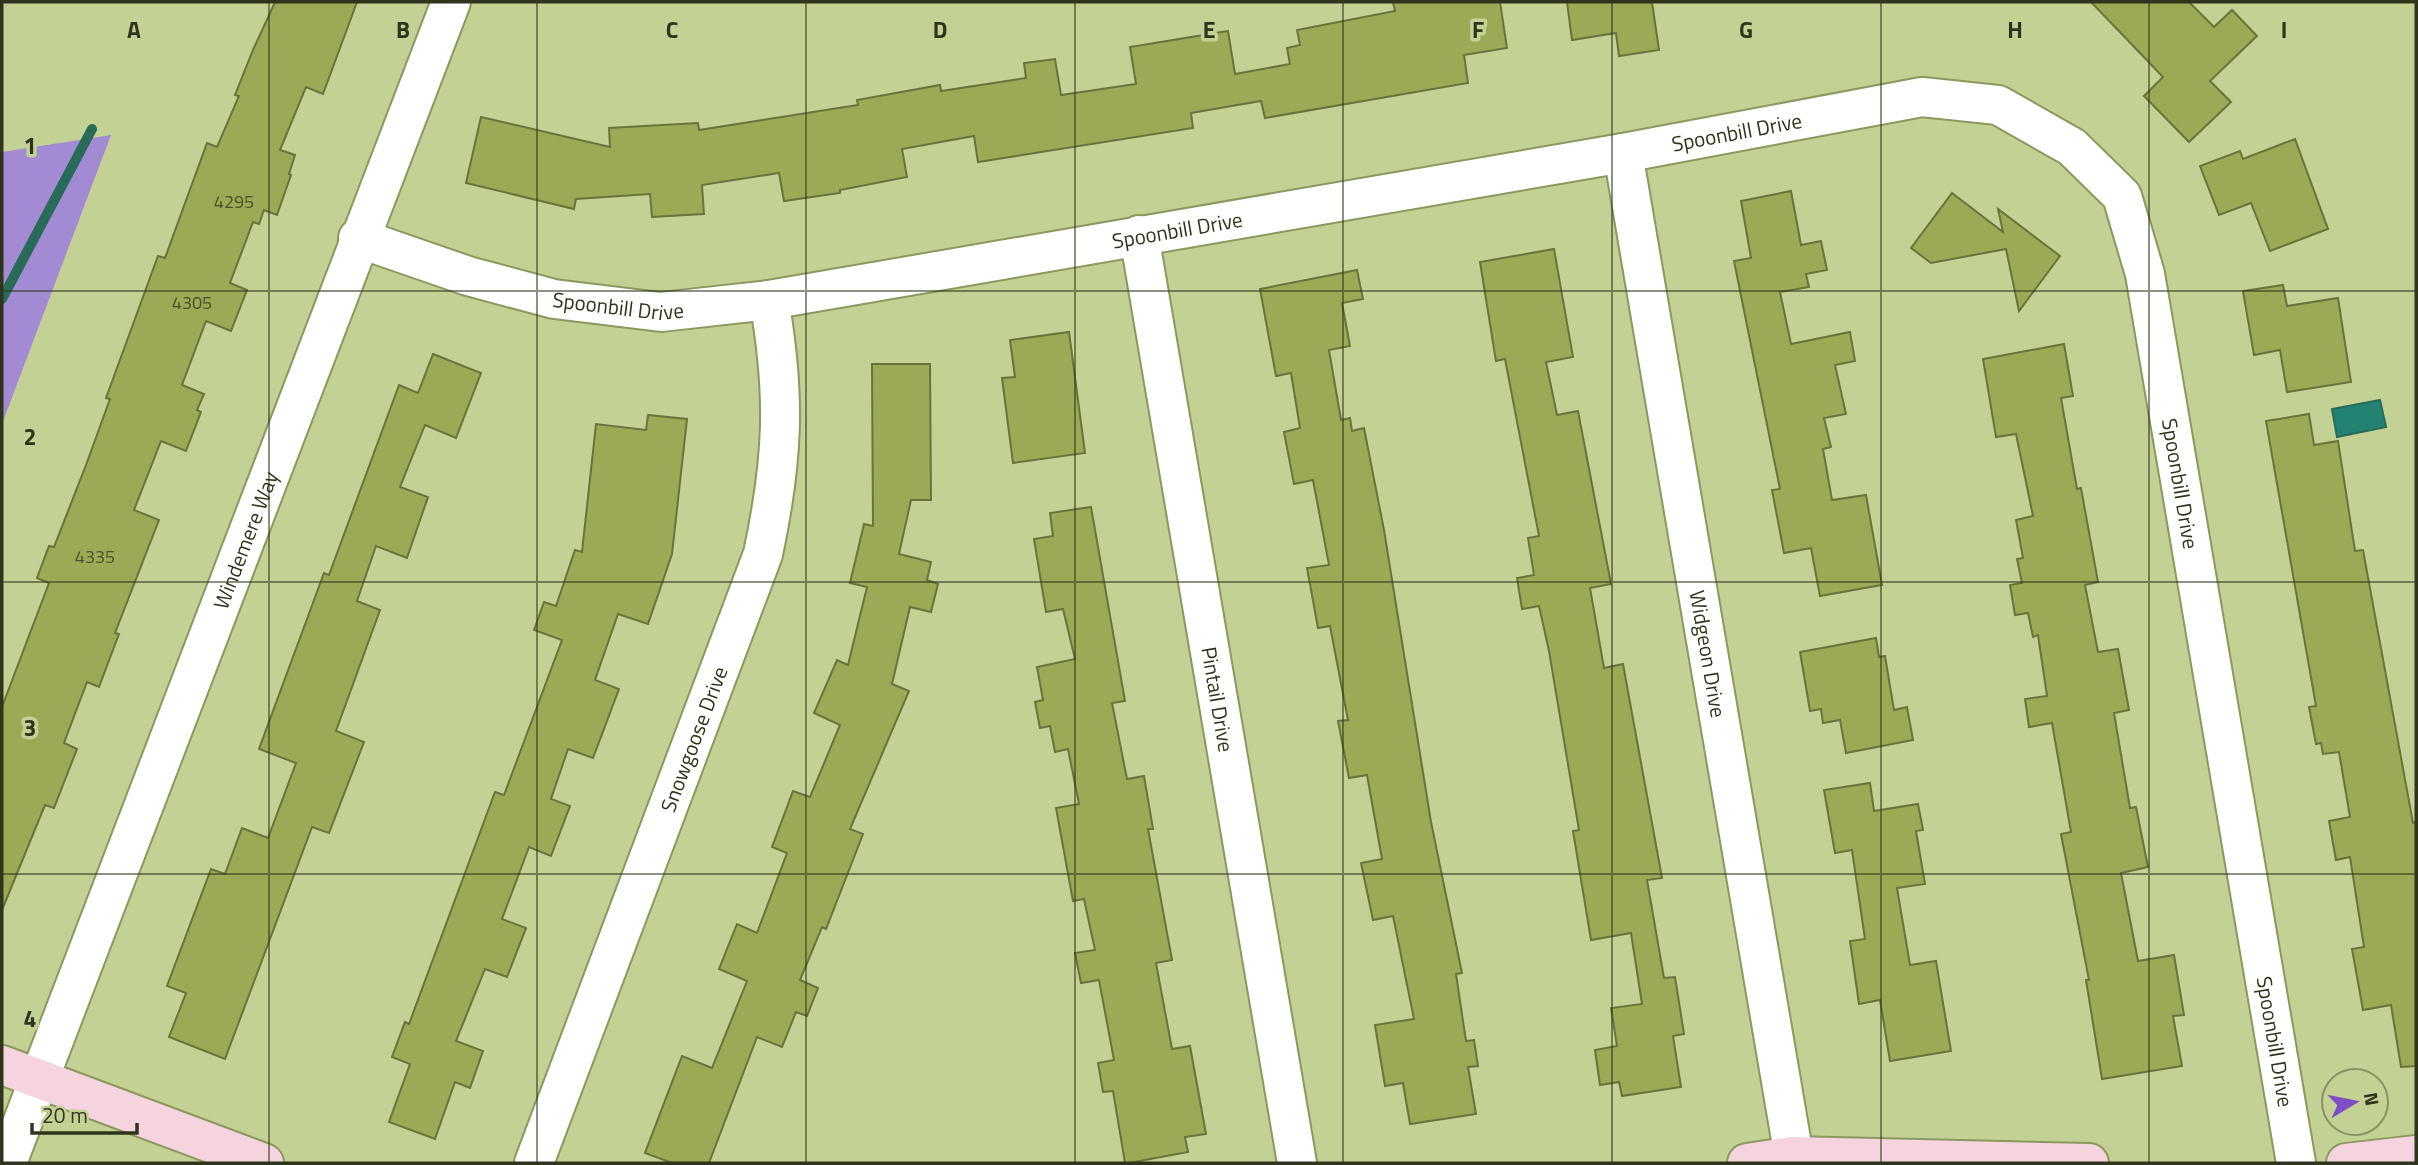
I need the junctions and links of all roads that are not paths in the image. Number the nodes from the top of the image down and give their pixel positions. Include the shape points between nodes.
1 (451, 2) edge
2 (1623, 153) junction
3 (1139, 235) junction
4 (358, 238) junction
5 (769, 300) junction
6 (2, 1065) edge
7 (40, 1078) junction
8 (2416, 1155) edge
9 (1794, 1159) edge
10 (7, 1163) edge
11 (264, 1163) edge
12 (534, 1163) edge
13 (1297, 1163) edge
14 (1747, 1163) edge
15 (2090, 1163) edge
16 (2296, 1163) edge
17 (2346, 1163) edge

1 - 4 street, Windemere Way
2 - 3 street, Spoonbill Drive
2 - 9 street, Widgeon Drive
2 - 16 street, Spoonbill Drive via 1922,97 1998,105 2072,147 2122,196 2145,274
3 - 5 street, Spoonbill Drive
3 - 13 street, Pintail Drive
4 - 5 street, Spoonbill Drive via 468,276 554,299 661,312
4 - 7 street, Windemere Way
5 - 12 street, Snowgoose Drive via 779,358 782,424 778,483 763,554
6 - 7 street
7 - 10 street, Windemere Way
7 - 11 street
8 - 17 street
9 - 14 street
9 - 15 street

